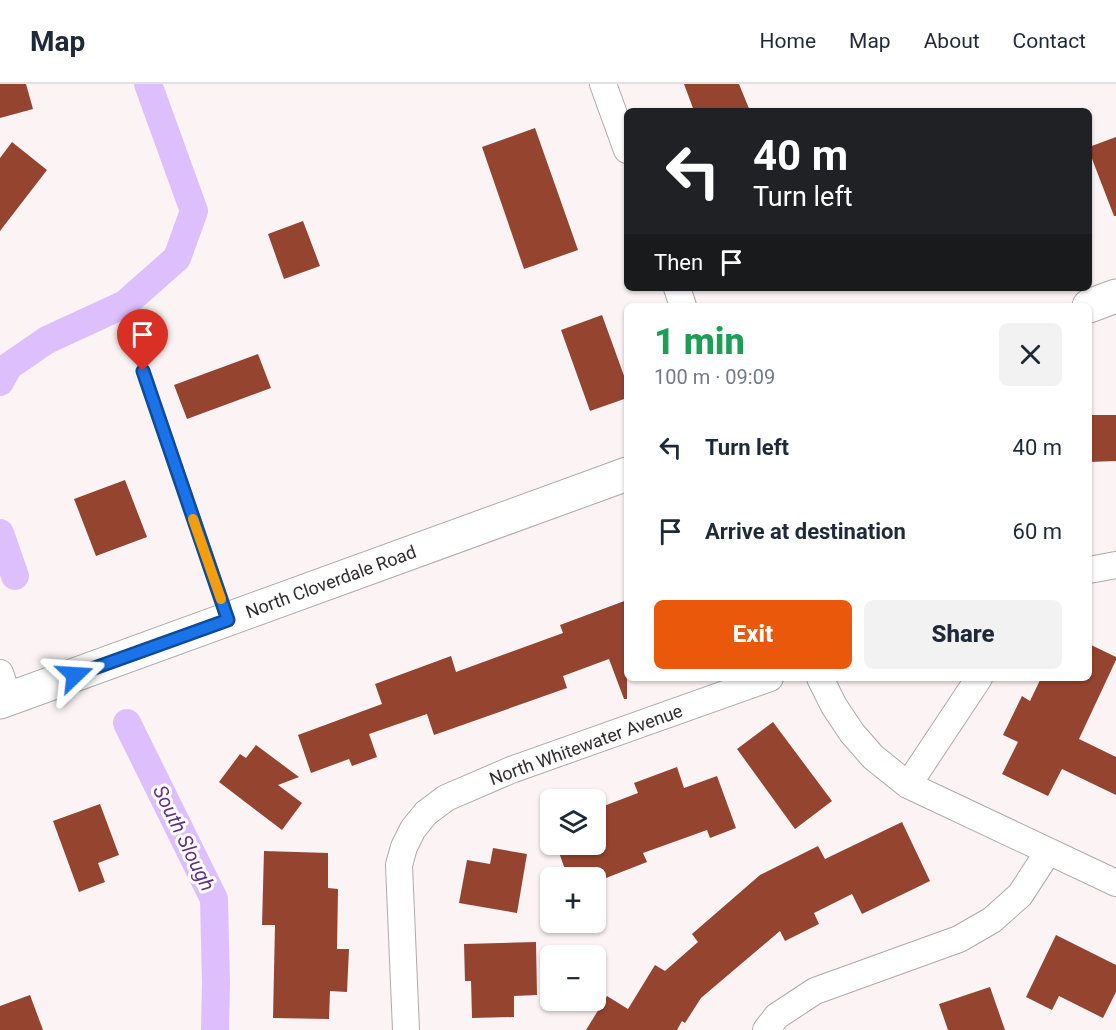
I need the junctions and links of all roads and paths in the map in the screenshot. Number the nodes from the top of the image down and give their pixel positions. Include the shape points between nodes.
1 (603, 84) edge
2 (624, 142) edge
3 (1116, 296) edge
4 (1092, 305) edge
5 (143, 371) dead end
6 (624, 475) edge
7 (1116, 565) edge
8 (1092, 569) edge
9 (228, 620) junction
10 (762, 681) edge
11 (822, 681) edge
12 (977, 681) edge
13 (3, 691) edge
14 (908, 785) junction
15 (1048, 852) junction
16 (1116, 883) edge
17 (406, 1030) edge
18 (766, 1030) edge

1 - 2 street
3 - 4 main road
5 - 9 lane
6 - 9 main road, North Cloverdale Road
7 - 8 street
9 - 13 main road, North Cloverdale Road
10 - 17 street, North Whitewater Avenue via 512,770 446,798 426,813 413,829 399,865
11 - 14 street via 852,733 873,757
12 - 14 street
14 - 15 street
15 - 16 street
15 - 18 street via 1020,895 992,920 959,939 815,991 777,1017

